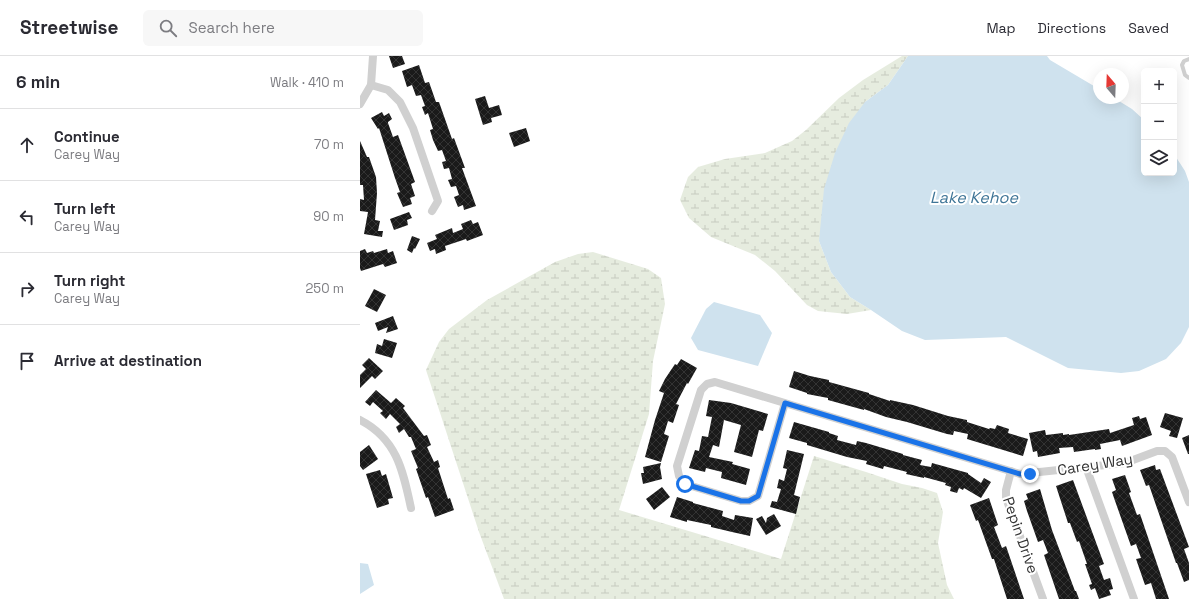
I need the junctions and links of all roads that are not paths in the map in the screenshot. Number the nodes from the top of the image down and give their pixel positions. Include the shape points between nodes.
1 (373, 56) edge
2 (1189, 59) edge
3 (1189, 78) edge
4 (372, 85) junction
5 (360, 104) edge
6 (432, 211) dead end
7 (785, 403) junction
8 (360, 420) edge
9 (1086, 467) junction
10 (1011, 471) junction
11 (1189, 502) edge
12 (411, 508) dead end
13 (1043, 599) edge
14 (1134, 599) edge

1 - 4 street
2 - 3 lane via 1182,65 1185,75
4 - 5 street
4 - 6 street via 388,90 400,102 413,128 438,201
7 - 7 street, Carey Way via 715,382 707,384 701,390 677,466 679,476 685,484 741,501 749,501 758,496
7 - 10 street, Carey Way
8 - 12 street via 384,438 398,459 405,477
9 - 10 street, Carey Way via 1030,474
9 - 11 street, Carey Way via 1125,462 1157,451 1165,451 1172,457
9 - 14 street
10 - 13 street, Pepin Drive via 1006,498

